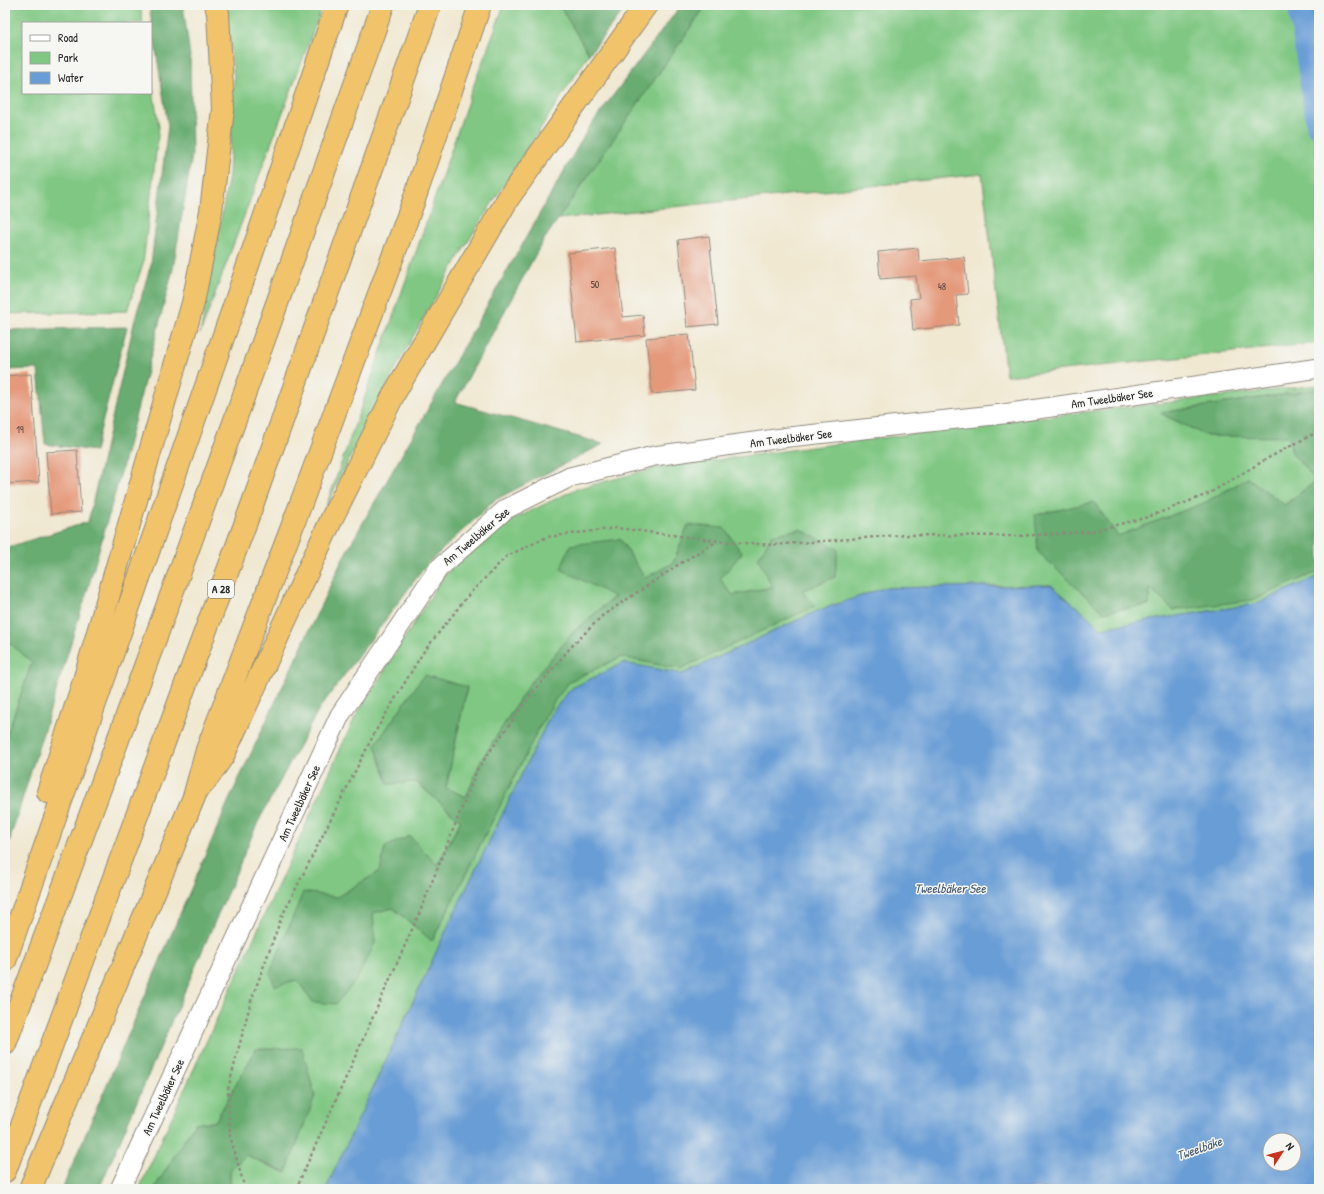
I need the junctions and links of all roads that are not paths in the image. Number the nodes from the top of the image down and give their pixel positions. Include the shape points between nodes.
1 (216, 5) edge
2 (337, 5) edge
3 (383, 5) edge
4 (430, 5) edge
5 (480, 5) edge
6 (646, 5) edge
7 (1319, 368) edge
8 (194, 797) junction
9 (5, 955) edge
10 (5, 961) edge
11 (5, 1044) edge
12 (5, 1171) edge
13 (30, 1189) edge
14 (120, 1189) edge

1 - 9 highway via 223,109 211,211 193,303 82,684 17,882
2 - 10 highway
3 - 11 highway via 213,483
4 - 12 highway, A 28 via 250,511
5 - 8 highway via 414,200 207,750
6 - 8 highway via 509,198 395,392 333,516 223,756
7 - 14 street, Am Tweelbäker See via 1003,414 789,437 654,456 570,477 506,509 438,569 340,716
8 - 13 highway

